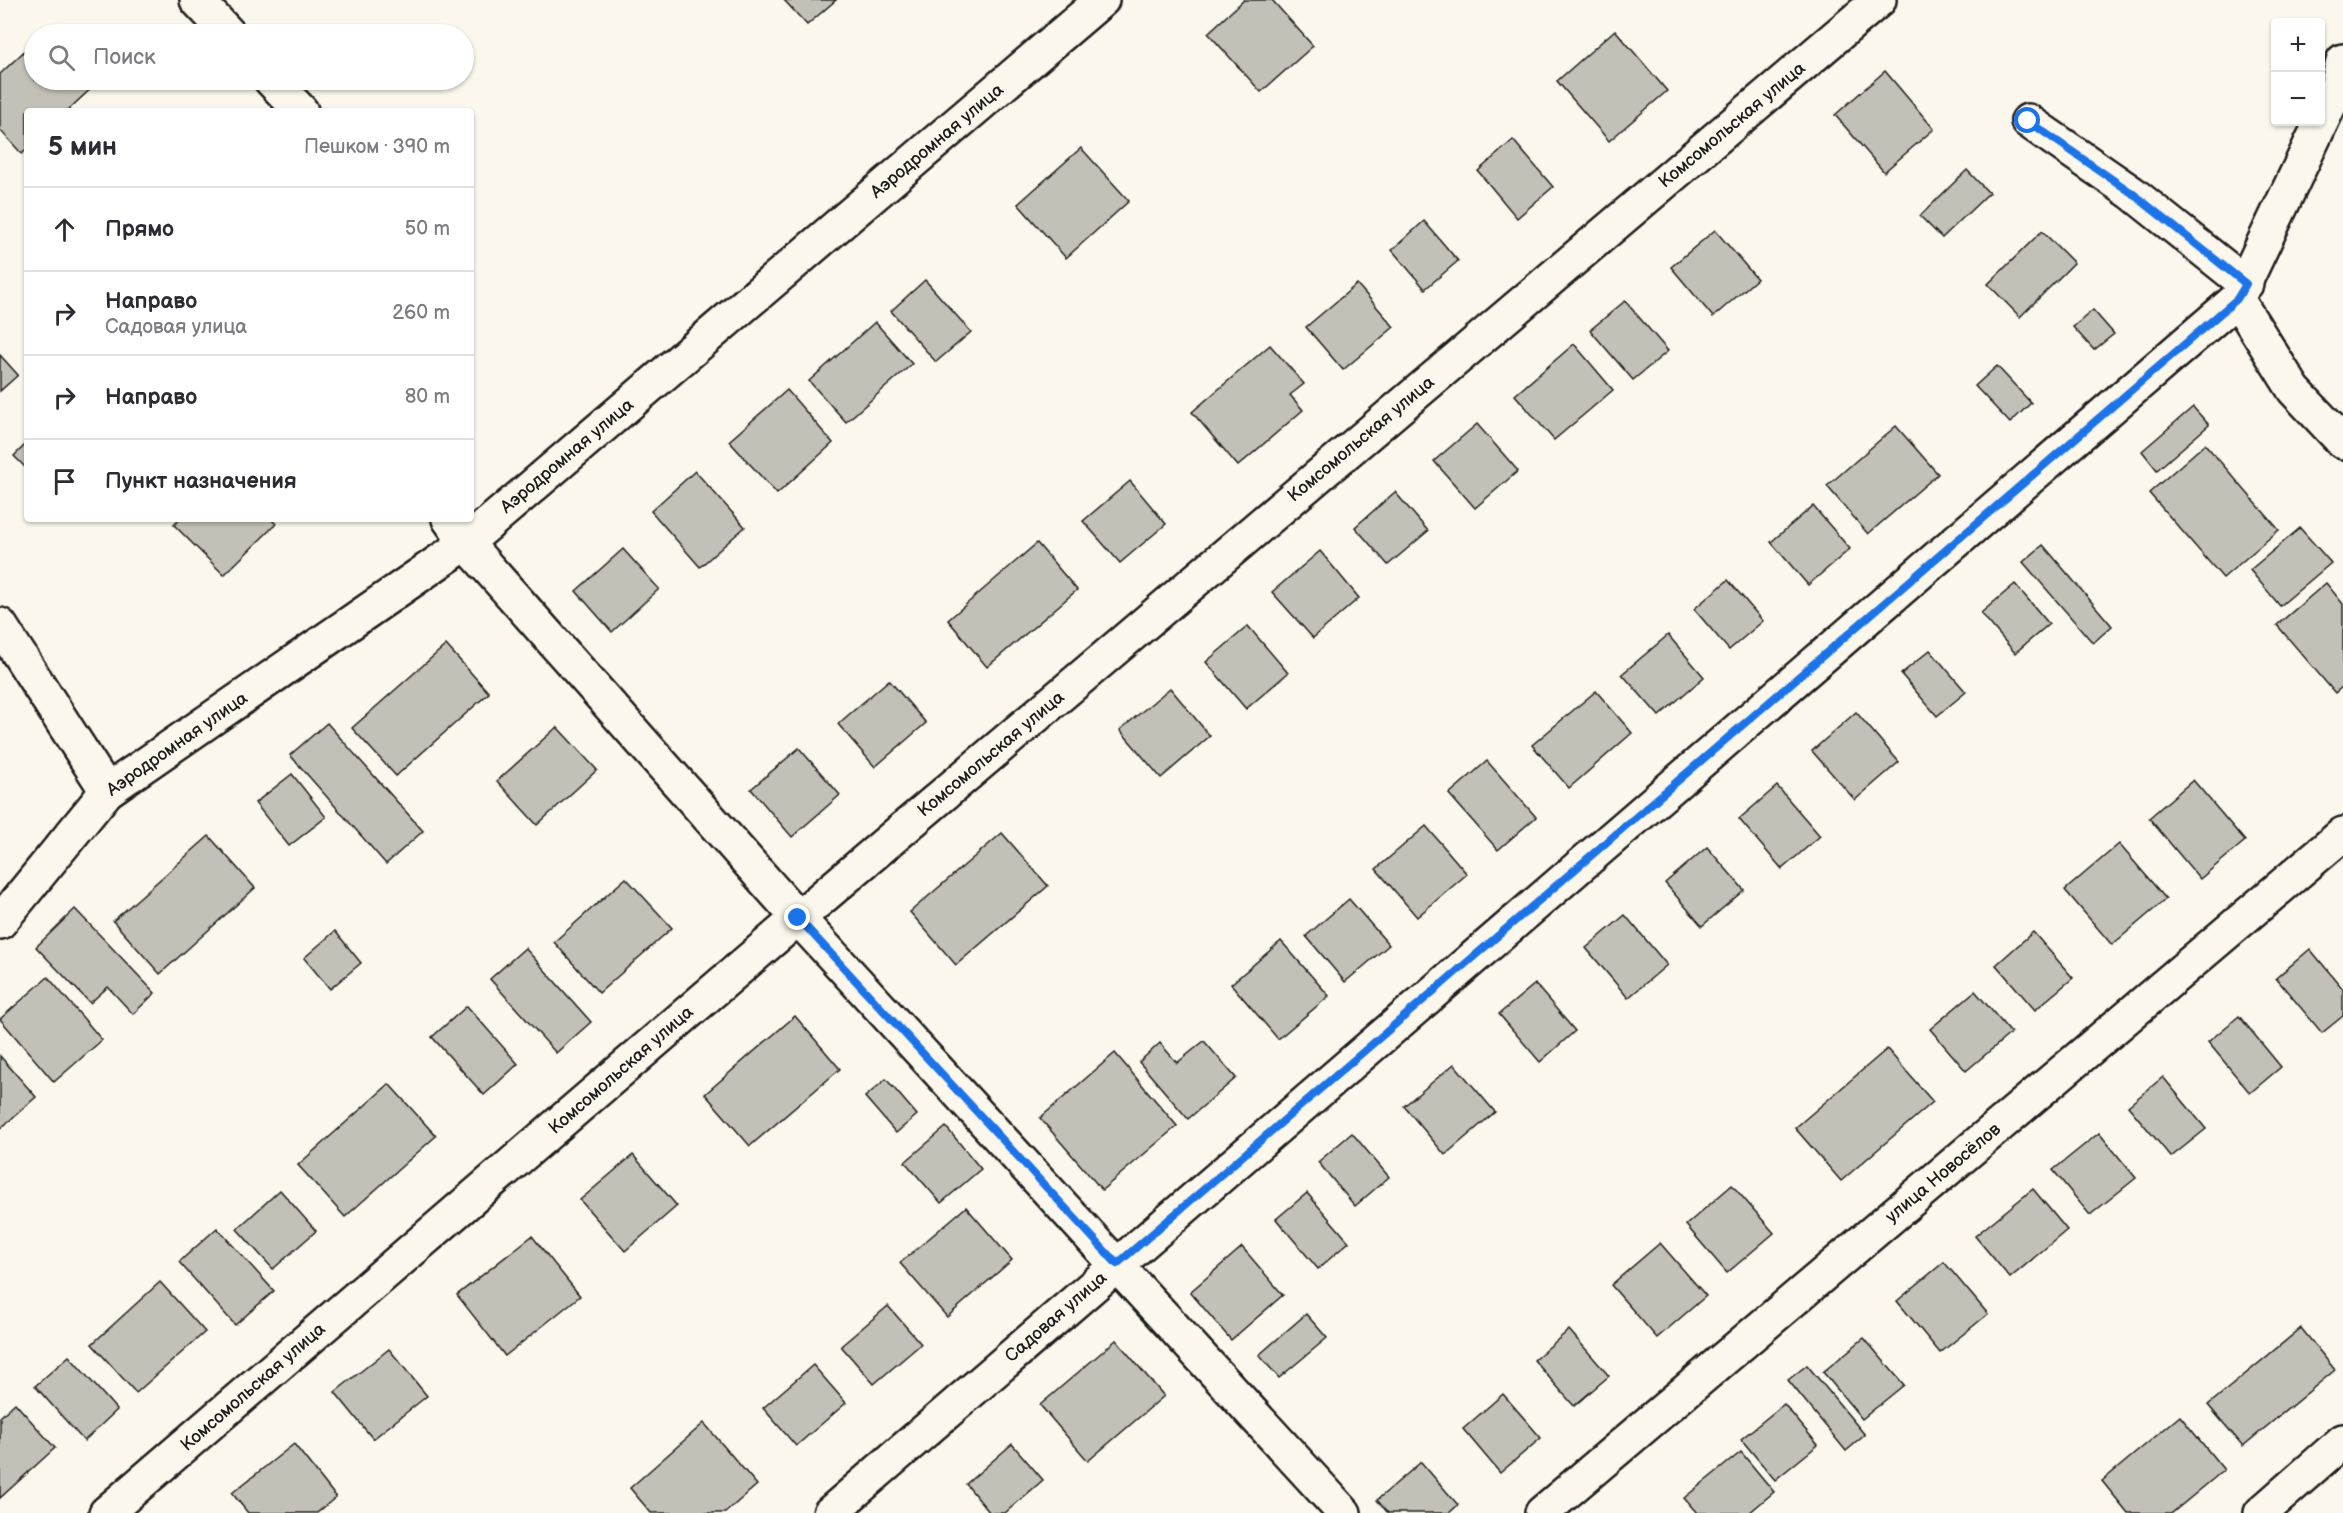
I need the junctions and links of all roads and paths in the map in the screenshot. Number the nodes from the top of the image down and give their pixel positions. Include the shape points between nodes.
1 (196, 0) edge
2 (1102, 0) edge
3 (1880, 0) edge
4 (219, 24) edge
5 (2341, 82) edge
6 (281, 90) edge
7 (298, 108) edge
8 (2028, 121) dead end
9 (2242, 291) junction
10 (2343, 442) edge
11 (474, 517) edge
12 (457, 531) edge
13 (0, 625) edge
14 (107, 791) junction
15 (2343, 834) edge
16 (798, 918) junction
17 (0, 922) edge
18 (1117, 1264) junction
19 (2343, 1442) edge
20 (106, 1513) edge
21 (830, 1513) edge
22 (1344, 1513) edge
23 (1542, 1513) edge
24 (2261, 1513) edge

1 - 4 street
2 - 11 street, Аэродромная улица
3 - 16 street, Комсомольская улица
5 - 9 street
6 - 7 street
8 - 9 street via 2132,193
9 - 10 street via 2294,390
9 - 18 street, Садовая улица
12 - 14 street, Аэродромная улица
12 - 16 street
13 - 14 street
14 - 17 street, Аэродромная улица
15 - 23 street, улица Новосёлов
16 - 18 street
16 - 20 street, Комсомольская улица
18 - 21 street, Садовая улица
18 - 22 street
19 - 24 street

